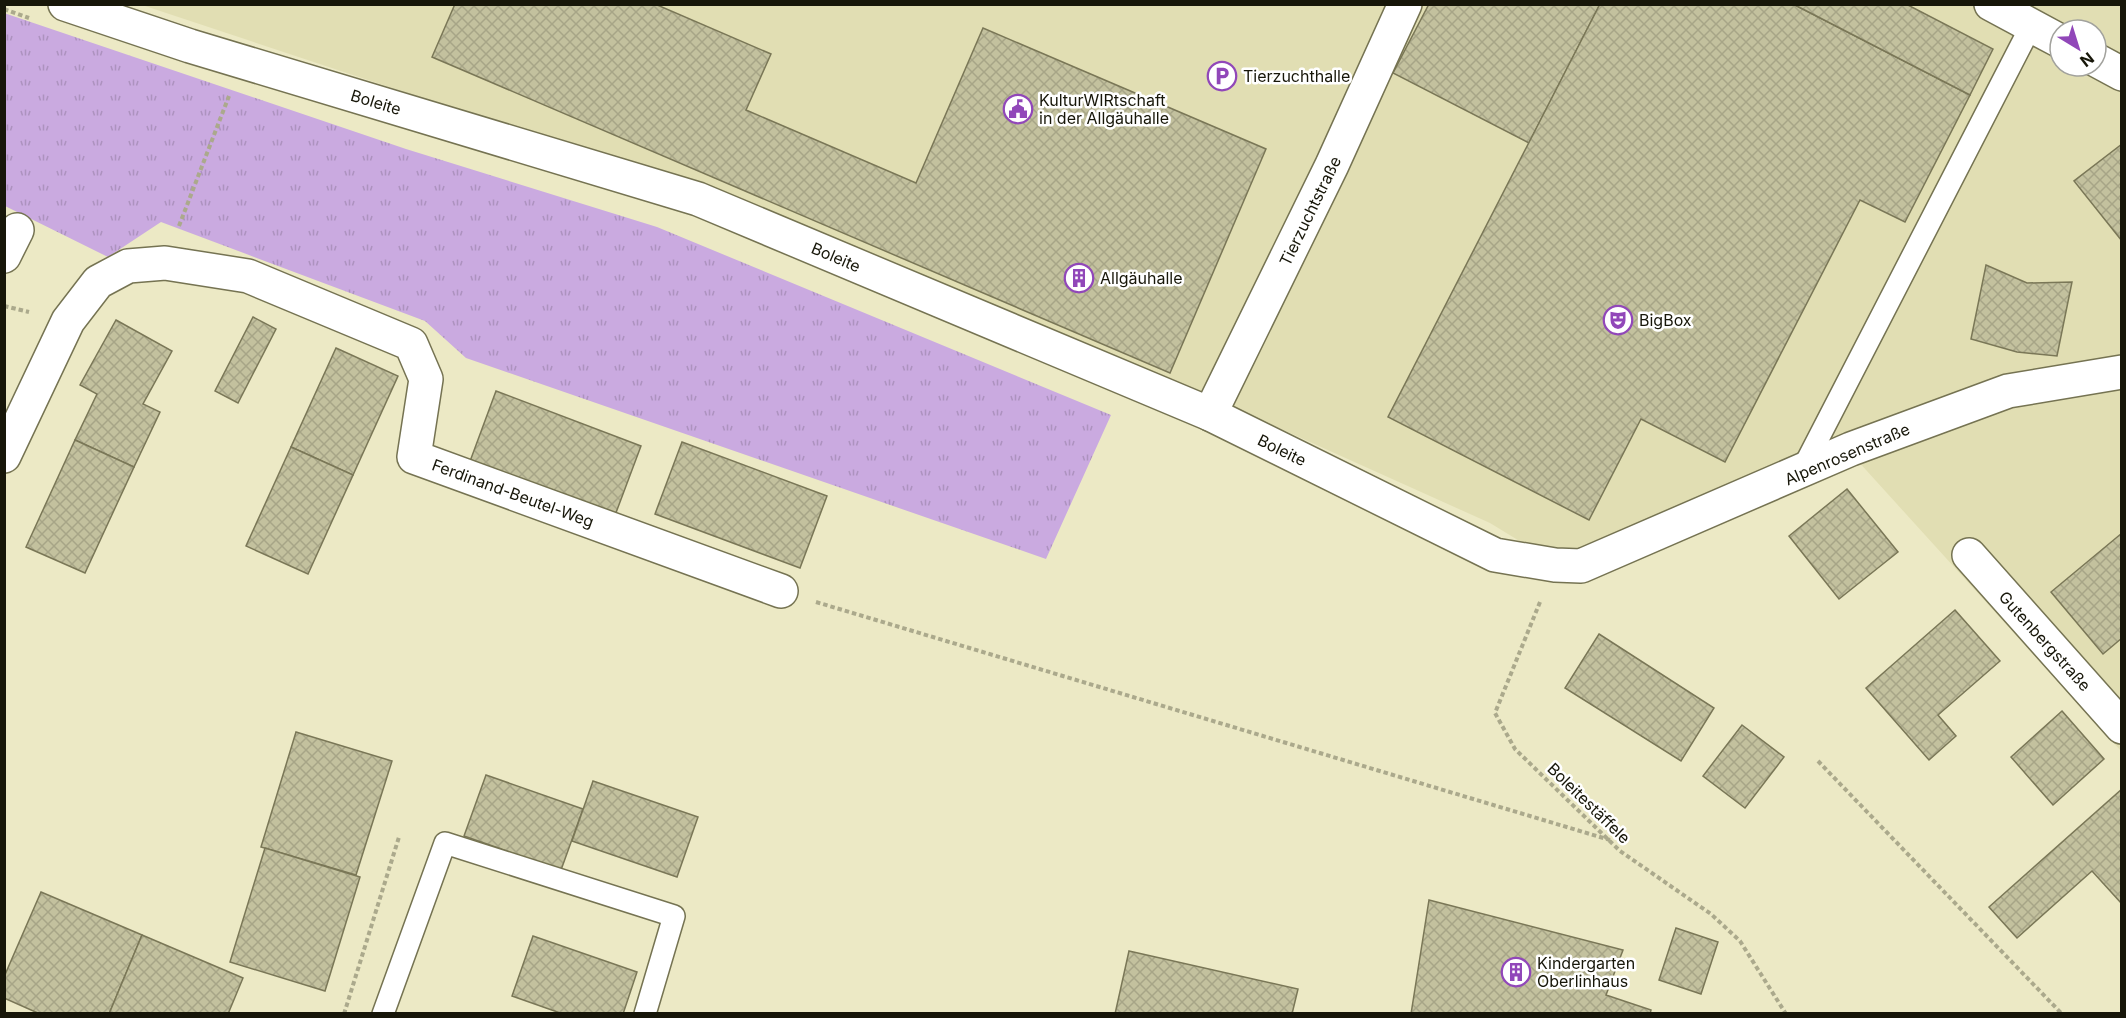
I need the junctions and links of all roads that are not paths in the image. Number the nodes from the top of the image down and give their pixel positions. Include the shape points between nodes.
1 (65, 4) edge
2 (1405, 4) edge
3 (1991, 4) edge
4 (2031, 26) junction
5 (2048, 35) edge
6 (2121, 372) edge
7 (1210, 414) junction
8 (4, 456) edge
9 (1801, 472) junction
10 (1969, 555) dead end
11 (1568, 566) joint
12 (781, 591) road end
13 (2121, 726) edge
14 (383, 1014) edge
15 (645, 1014) edge

1 - 7 street, Boleite via 243,62 698,199
2 - 7 street, Tierzuchtstraße via 1332,165
3 - 4 street
4 - 5 street
4 - 9 lane
6 - 9 street, Alpenrosenstraße via 2008,391 1851,449
7 - 11 street, Boleite via 1495,555
8 - 12 street, Ferdinand-Beutel-Weg via 68,321 98,282 128,266 165,263 248,276 411,344 426,379 414,457
9 - 11 street, Alpenrosenstraße
10 - 13 street, Gutenbergstraße
14 - 15 lane via 445,843 674,916

